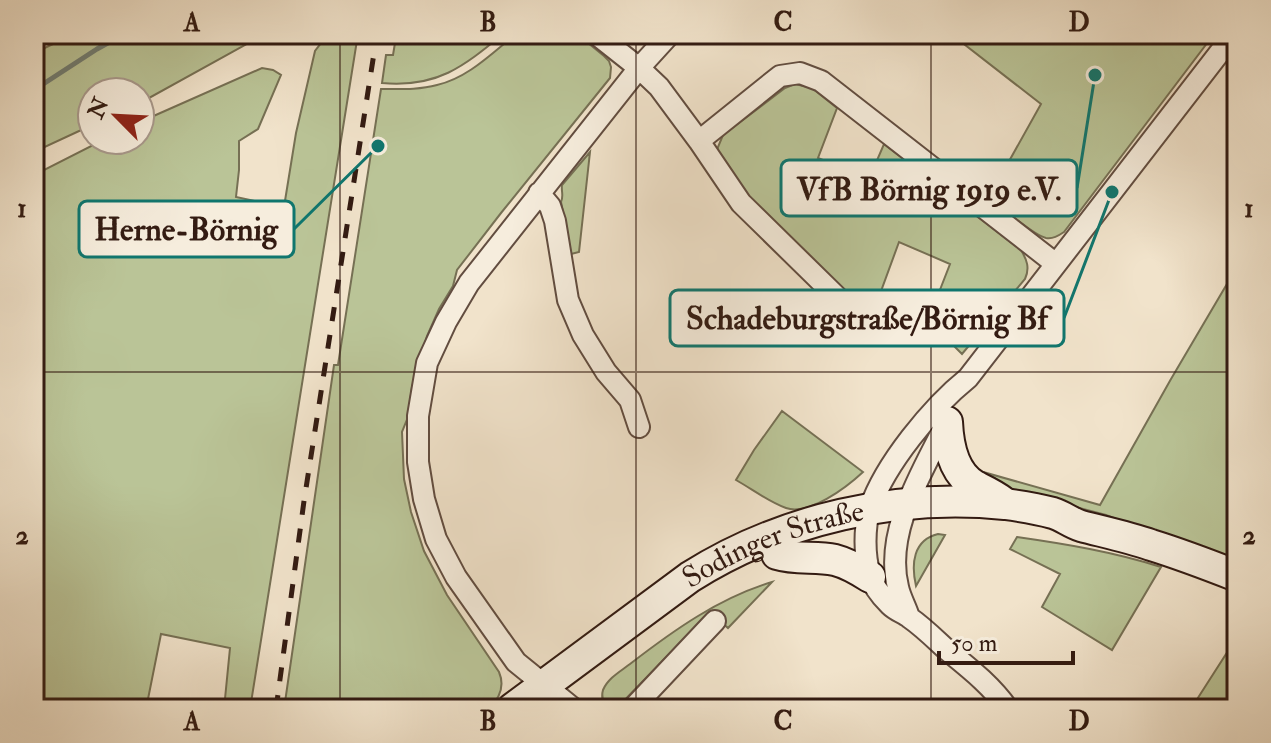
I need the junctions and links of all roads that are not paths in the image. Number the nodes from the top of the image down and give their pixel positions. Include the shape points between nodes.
1 (596, 34) edge
2 (670, 34) edge
3 (1234, 34) edge
4 (639, 68) junction
5 (699, 141) junction
6 (539, 193) junction
7 (1056, 264) junction
8 (887, 323) dead end
9 (968, 378) junction
10 (947, 422) junction
11 (639, 427) dead end
12 (1007, 505) junction
13 (904, 513) junction
14 (868, 517) junction
15 (1077, 525) junction
16 (777, 554) junction
17 (1237, 576) edge
18 (870, 577) junction
19 (909, 617) junction
20 (715, 621) dead end
21 (554, 700) edge
22 (512, 709) edge
23 (632, 709) edge
24 (1008, 709) edge

1 - 4 street
2 - 4 street
3 - 7 street
4 - 5 street
4 - 6 street
5 - 7 street via 780,76 812,77
5 - 8 street via 741,203 844,304
6 - 11 street via 555,221 568,300 583,335 630,400
6 - 21 street via 469,283 427,363 418,416 418,462 436,539 456,577 516,662
7 - 9 street
9 - 10 street
9 - 14 street via 898,457
10 - 12 main road via 960,471
10 - 13 street
12 - 13 main road, Sodinger Straße via 957,502
12 - 15 main road, Sodinger Straße via 1054,513
13 - 14 main road, Sodinger Straße
13 - 15 main road, Sodinger Straße via 1050,528
13 - 19 street via 896,567
14 - 16 main road, Sodinger Straße
14 - 18 street
14 - 21 main road, Sodinger Straße via 830,518 716,561 690,577
15 - 17 main road, Sodinger Straße via 1150,544
16 - 18 main road via 833,559
16 - 21 main road, Sodinger Straße via 710,583
18 - 19 street via 893,608
19 - 24 street via 995,690
20 - 23 street
21 - 22 main road, Sodinger Straße

